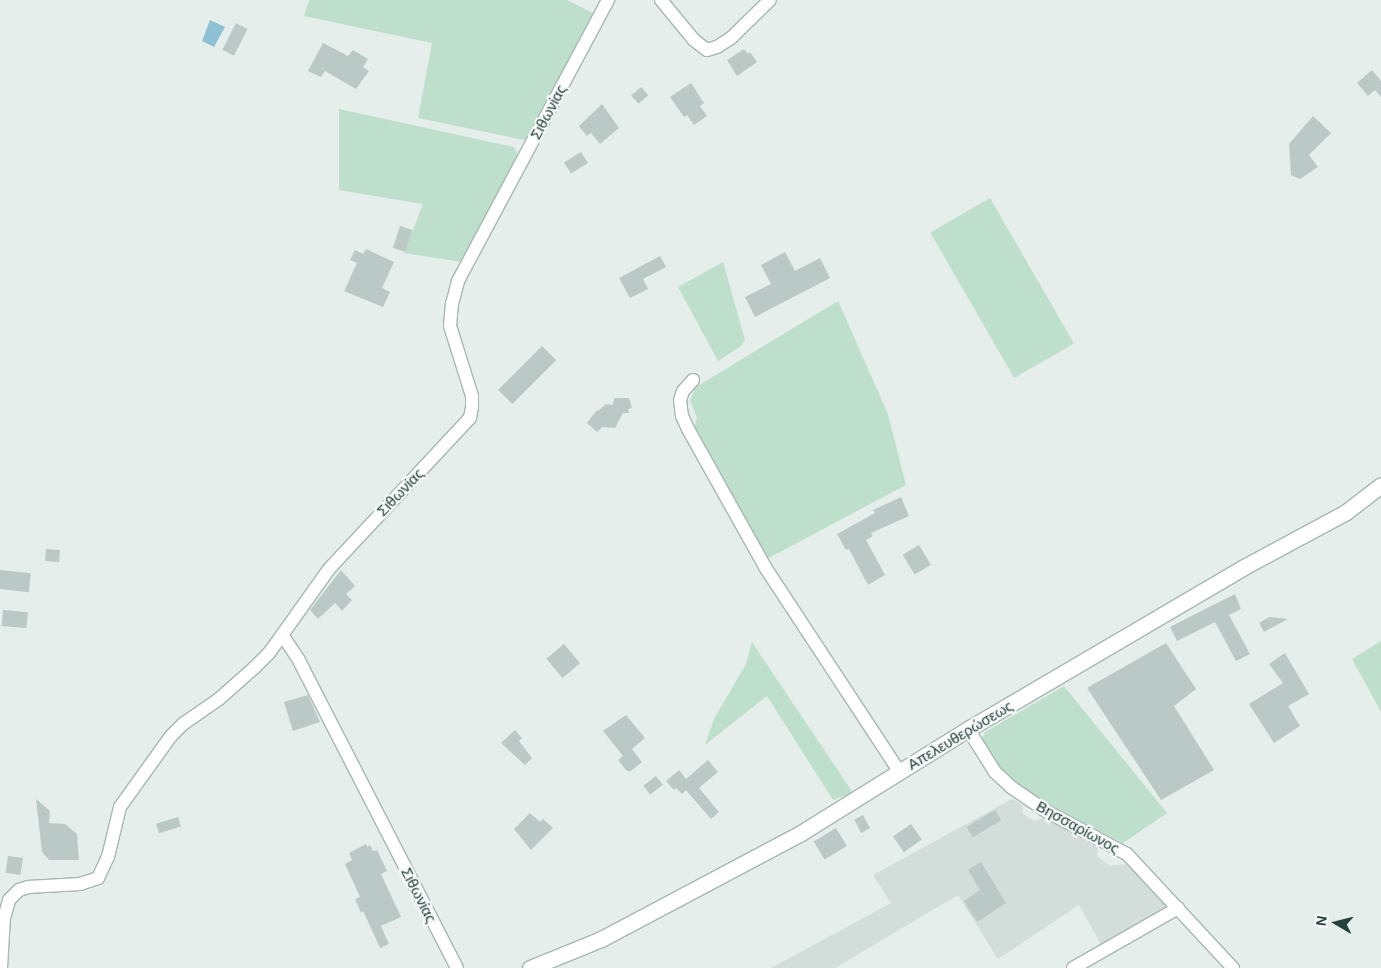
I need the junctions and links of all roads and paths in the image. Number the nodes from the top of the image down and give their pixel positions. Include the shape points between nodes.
1 (608, 0) edge
2 (661, 0) edge
3 (770, 0) edge
4 (692, 380) dead end
5 (1381, 485) edge
6 (282, 635) junction
7 (968, 729) junction
8 (899, 771) junction
9 (1178, 908) junction
10 (1, 968) edge
11 (456, 968) edge
12 (530, 968) edge
13 (1073, 968) edge
14 (1233, 968) edge

1 - 6 street, Σιθωνίας via 458,281 450,326 472,396 470,418 329,569
2 - 3 street via 694,40 707,50 731,38
4 - 8 street via 680,400 688,429 764,567
5 - 7 street, Απελευθερώσεως via 1346,512 1242,568
6 - 10 street via 254,668 171,736 120,807 108,857 98,878 80,884 28,887 9,900 4,918
6 - 11 street, Σιθωνίας via 299,660
7 - 8 street, Απελευθερώσεως
7 - 9 street, Βησσαρίωνος via 995,772 1011,787 1046,811 1127,854
8 - 12 street, Απελευθερώσεως via 802,833 602,939
9 - 13 street
9 - 14 street, Βησσαρίωνος

